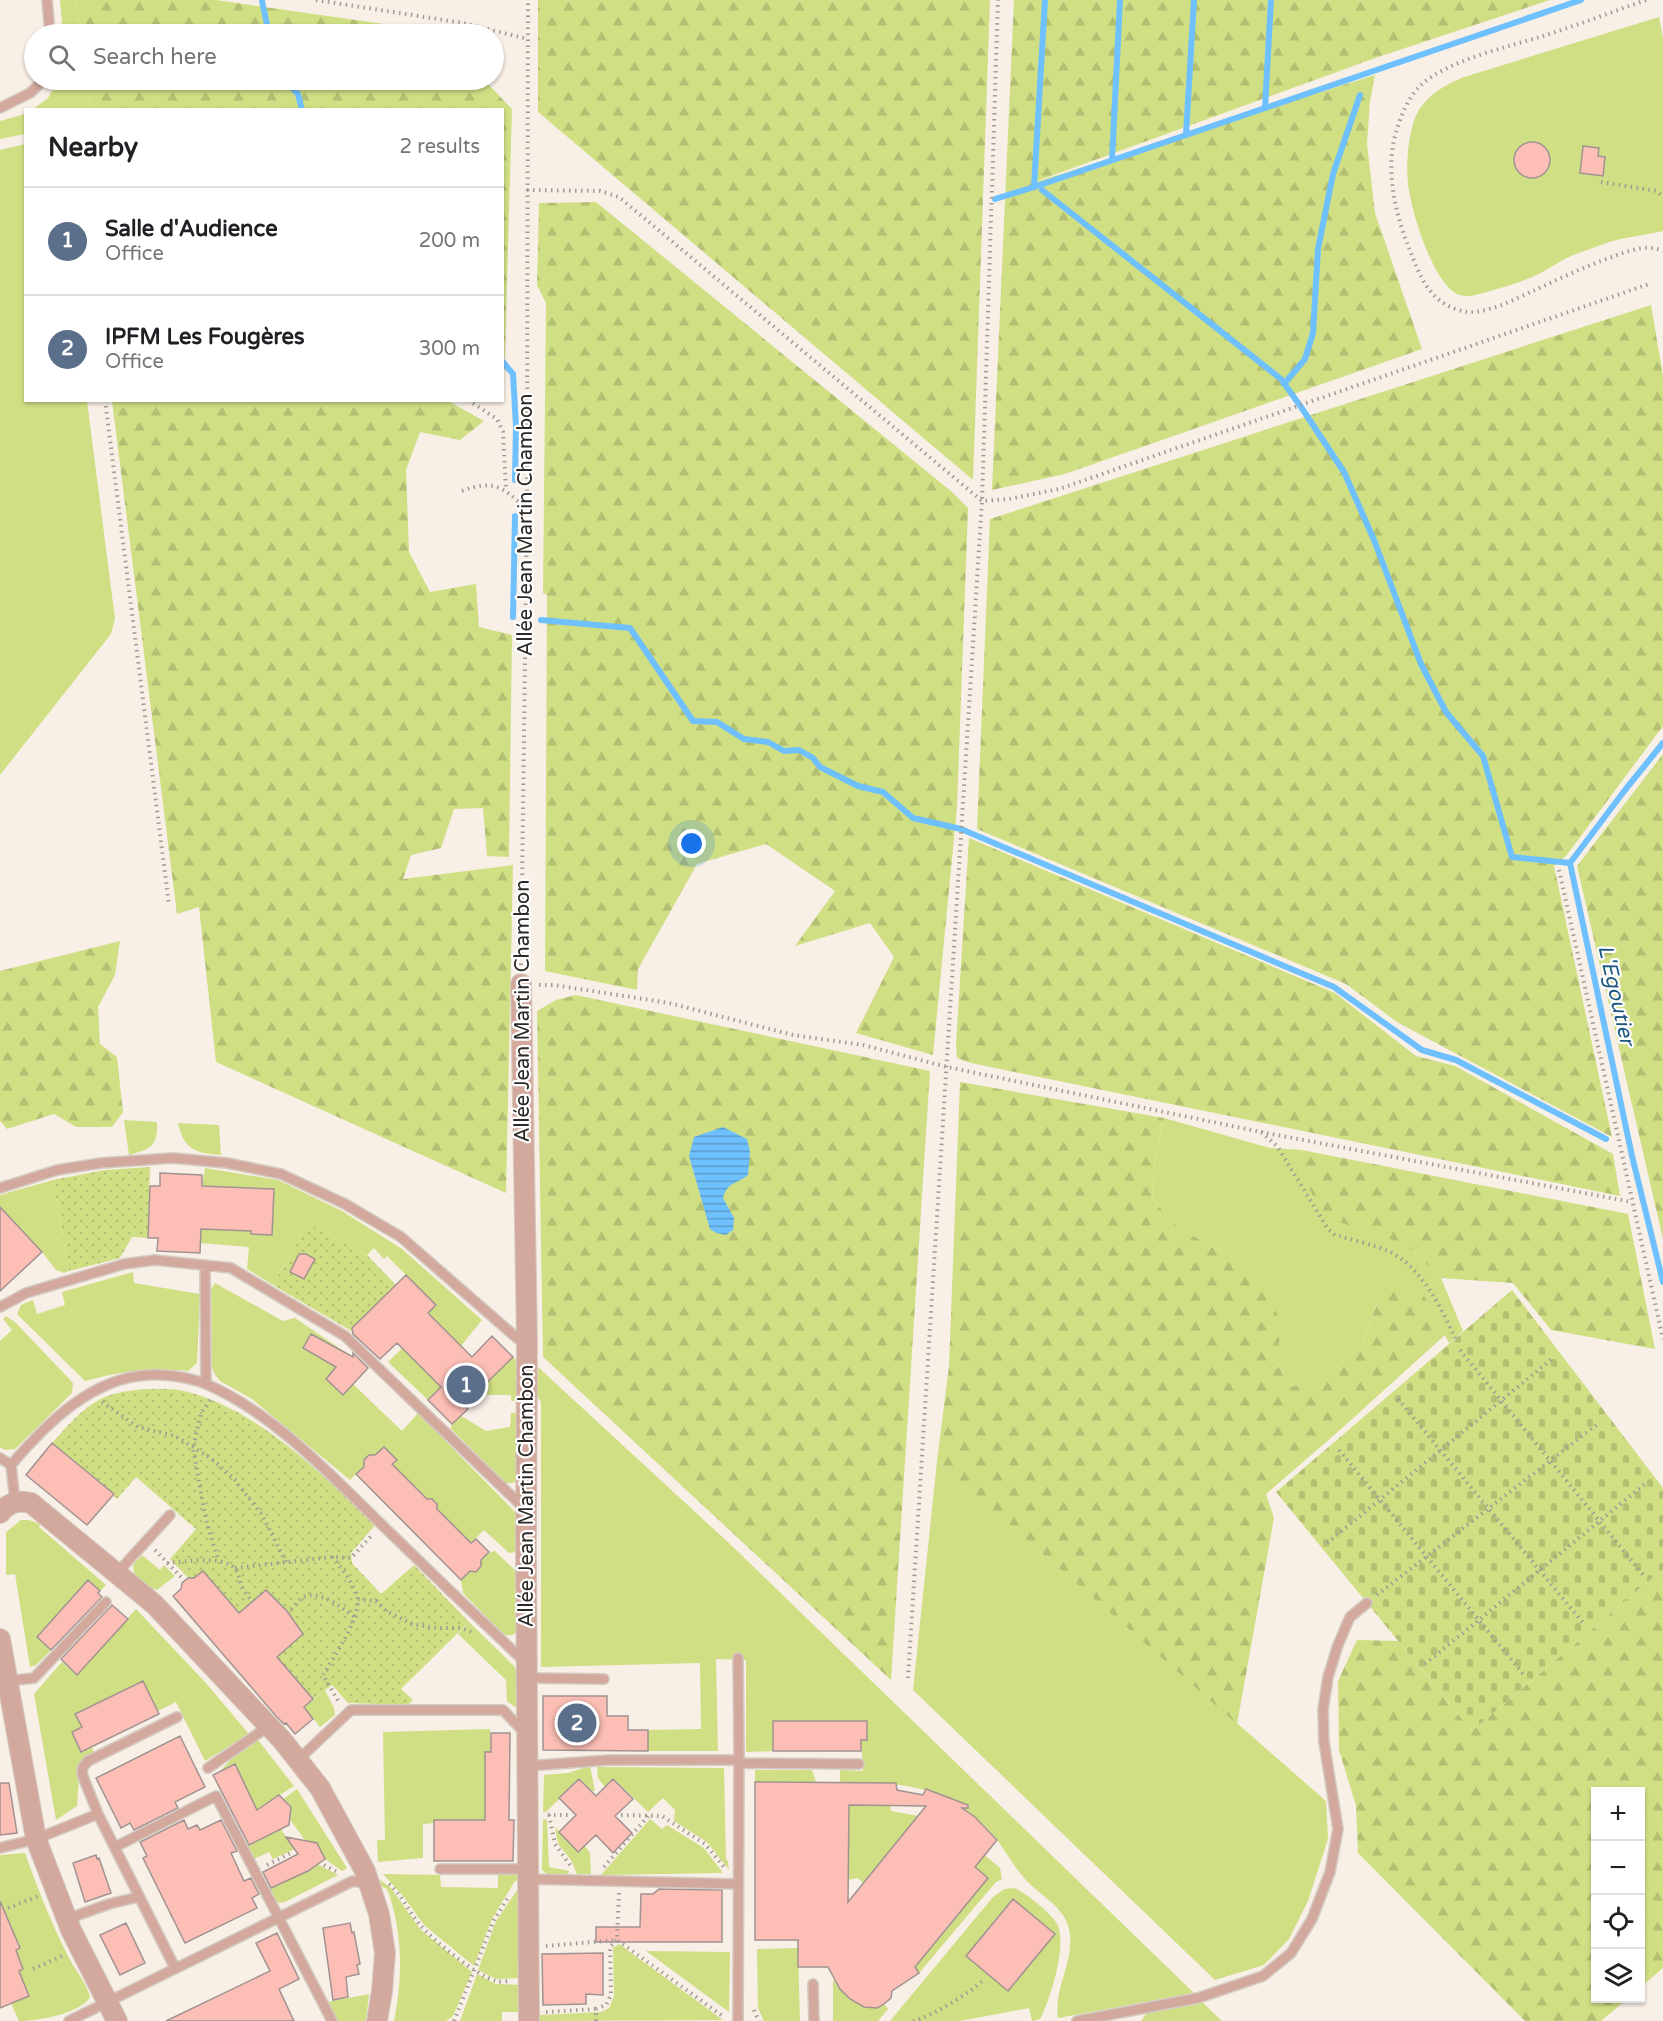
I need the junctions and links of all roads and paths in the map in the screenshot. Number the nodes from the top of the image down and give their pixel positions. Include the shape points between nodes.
1 (47, 0) edge
2 (316, 0) edge
3 (528, 0) edge
4 (999, 0) edge
5 (1646, 0) edge
6 (49, 24) edge
7 (468, 24) edge
8 (504, 33) edge
9 (528, 39) junction
10 (33, 90) edge
11 (0, 108) edge
12 (1601, 182) dead end
13 (527, 190) junction
14 (1663, 197) edge
15 (1663, 251) edge
16 (1649, 284) dead end
17 (105, 402) edge
18 (471, 402) edge
19 (506, 489) junction
20 (462, 491) dead end
21 (982, 501) junction
22 (527, 510) junction
23 (1559, 870) dead end
24 (169, 905) dead end
25 (521, 984) junction
26 (947, 1067) junction
27 (1261, 1132) junction
28 (0, 1188) edge
29 (1632, 1202) junction
30 (205, 1265) junction
31 (0, 1307) edge
32 (1455, 1338) dead end
33 (1663, 1339) edge
34 (527, 1347) junction
35 (1460, 1350) dead end
36 (1553, 1358) dead end
37 (206, 1384) junction
38 (217, 1390) junction
39 (88, 1392) junction
40 (1398, 1399) dead end
41 (1501, 1400) junction
42 (1600, 1422) dead end
43 (193, 1448) junction
44 (1339, 1450) dead end
45 (1440, 1450) junction
46 (0, 1458) edge
47 (1550, 1460) junction
48 (11, 1465) junction
49 (1646, 1483) dead end
50 (1380, 1500) junction
51 (7, 1508) edge
52 (1489, 1509) junction
53 (526, 1510) junction
54 (170, 1515) dead end
55 (1599, 1521) junction
56 (382, 1525) junction
57 (147, 1541) junction
58 (1327, 1543) dead end
59 (1427, 1556) junction
60 (332, 1557) junction
61 (218, 1560) junction
62 (286, 1562) junction
63 (167, 1563) junction
64 (234, 1568) junction
65 (1539, 1570) junction
66 (117, 1574) junction
67 (1644, 1576) dead end
68 (182, 1578) dead end
69 (358, 1599) junction
70 (250, 1600) dead end
71 (106, 1602) dead end
72 (1367, 1603) joint
73 (291, 1609) dead end
74 (355, 1617) junction
75 (1479, 1620) junction
76 (1584, 1624) dead end
77 (0, 1639) edge
78 (479, 1639) dead end
79 (738, 1658) dead end
80 (1425, 1664) dead end
81 (527, 1671) junction
82 (1524, 1675) dead end
83 (908, 1677) dead end
84 (604, 1679) dead end
85 (7, 1681) junction
86 (346, 1714) junction
87 (177, 1717) dead end
88 (269, 1726) junction
89 (527, 1735) junction
90 (298, 1760) junction
91 (739, 1761) junction
92 (859, 1764) dead end
93 (527, 1766) junction
94 (208, 1768) dead end
95 (98, 1814) junction
96 (549, 1815) junction
97 (572, 1815) dead end
98 (621, 1815) dead end
99 (528, 1816) junction
100 (648, 1816) junction
101 (36, 1839) junction
102 (115, 1847) junction
103 (0, 1848) edge
104 (293, 1852) dead end
105 (324, 1865) dead end
106 (440, 1869) dead end
107 (346, 1870) dead end
108 (255, 1871) junction
109 (528, 1874) junction
110 (376, 1880) junction
111 (576, 1880) junction
112 (593, 1881) junction
113 (620, 1881) junction
114 (738, 1884) junction
115 (56, 1889) junction
116 (138, 1897) junction
117 (8, 1908) dead end
118 (279, 1918) junction
119 (67, 1919) junction
120 (617, 1940) junction
121 (80, 1948) junction
122 (528, 1948) junction
123 (175, 1968) junction
124 (33, 1969) dead end
125 (475, 1970) junction
126 (983, 1980) dead end
127 (529, 1982) junction
128 (813, 1984) dead end
129 (106, 2002) junction
130 (596, 2009) junction
131 (1131, 2011) junction
132 (529, 2017) edge
133 (69, 2021) edge
134 (117, 2021) edge
135 (332, 2021) edge
136 (377, 2021) edge
137 (454, 2021) edge
138 (596, 2021) edge
139 (730, 2021) edge
140 (738, 2021) edge
141 (814, 2021) edge
142 (913, 2021) edge
143 (1077, 2021) edge
144 (1133, 2021) edge

1 - 6 lane
2 - 7 path
3 - 9 path, Allée Jean Martin Chambon
4 - 21 path
5 - 15 path via 1435,75 1415,91 1400,119 1391,171 1401,230 1424,284 1434,296 1455,309 1468,312 1502,305 1631,250 1653,247
8 - 9 path
9 - 13 path, Allée Jean Martin Chambon
10 - 11 lane
12 - 14 path via 1657,191
13 - 21 path via 600,191 619,196
13 - 22 path, Allée Jean Martin Chambon
16 - 21 path via 1059,489
17 - 24 path
18 - 19 path via 497,418 503,432
19 - 20 path via 478,484
19 - 22 path
21 - 26 path
22 - 25 path, Allée Jean Martin Chambon
23 - 29 path
25 - 26 path via 555,985 669,1003 793,1035 863,1045
25 - 34 street, Allée Jean Martin Chambon
26 - 27 path
26 - 83 path
27 - 29 path
27 - 32 path via 1277,1146 1328,1229 1404,1260 1436,1298
28 - 34 lane via 57,1170 173,1158 281,1174 345,1204 401,1238
29 - 33 path
30 - 31 lane via 155,1260 124,1264 26,1293
30 - 37 lane
30 - 53 lane via 231,1268 345,1336
34 - 53 street, Allée Jean Martin Chambon
35 - 41 path
36 - 41 path
37 - 38 lane
37 - 39 lane via 148,1375
38 - 43 path via 201,1413
38 - 56 lane via 261,1415 331,1474
39 - 43 path via 138,1427 175,1436
39 - 48 lane via 31,1441
40 - 45 path
41 - 45 path
41 - 47 path
42 - 47 path
43 - 61 path
43 - 62 path via 235,1480 262,1515
44 - 50 path
45 - 50 path
45 - 52 path
46 - 48 lane
47 - 52 path
47 - 55 path
48 - 51 lane
49 - 55 path
50 - 58 path
50 - 59 path
51 - 66 street via 21,1500 31,1503
52 - 59 path
52 - 65 path
53 - 81 street, Allée Jean Martin Chambon
54 - 57 lane
55 - 65 path
55 - 67 path
56 - 60 path via 351,1558
56 - 81 lane
57 - 63 path
57 - 66 lane
59 - 72 path
59 - 75 path
60 - 62 path
60 - 69 path
61 - 63 path
61 - 64 path
62 - 64 path
63 - 68 path
64 - 70 path
65 - 75 path
65 - 76 path
66 - 88 street via 154,1604
69 - 74 path
69 - 78 path via 376,1601 386,1611 412,1624 461,1628
71 - 85 lane via 34,1678
72 - 131 lane via 1350,1617 1328,1677 1323,1742 1338,1829 1330,1872 1312,1919 1291,1953 1263,1976 1198,1998
73 - 74 path via 310,1595 327,1599
74 - 86 path via 323,1675
75 - 80 path
75 - 82 path
77 - 85 street
79 - 91 lane
81 - 84 lane
81 - 89 street, Allée Jean Martin Chambon
85 - 101 street
86 - 89 lane via 351,1710 502,1710
86 - 90 lane
87 - 95 lane via 83,1767 82,1774
88 - 90 street
88 - 94 lane
89 - 93 street, Allée Jean Martin Chambon
90 - 110 street
91 - 92 lane
91 - 93 lane via 609,1760
91 - 114 lane
93 - 99 street, Allée Jean Martin Chambon
95 - 101 lane
95 - 102 lane
96 - 97 path
96 - 99 path
96 - 111 path via 555,1844 570,1863
98 - 100 path
99 - 109 street, Allée Jean Martin Chambon
100 - 112 path
100 - 114 path via 662,1816 705,1844
101 - 103 lane
101 - 115 street
102 - 108 lane via 216,1796
102 - 116 lane
104 - 108 path
105 - 107 path via 340,1874
106 - 109 lane
108 - 118 lane
109 - 111 lane
109 - 122 street, Allée Jean Martin Chambon
109 - 125 path via 494,1920
110 - 118 lane via 353,1881
110 - 125 path via 395,1889 421,1927
110 - 136 street via 385,1953
111 - 112 lane
112 - 113 lane
113 - 114 lane
113 - 120 path
114 - 140 lane
115 - 117 path
115 - 119 street
116 - 119 lane
116 - 123 lane
118 - 123 lane
118 - 135 lane
119 - 121 street
120 - 122 path
120 - 130 path via 610,1947 611,1995 606,2005
120 - 139 path
121 - 124 path
121 - 129 street
122 - 127 street, Allée Jean Martin Chambon
123 - 129 lane
125 - 127 path via 496,1981
125 - 137 path
126 - 142 path via 932,2014
127 - 132 street, Allée Jean Martin Chambon
128 - 141 lane
129 - 133 lane
129 - 134 street
130 - 132 path
130 - 138 path
131 - 143 lane
131 - 144 lane

